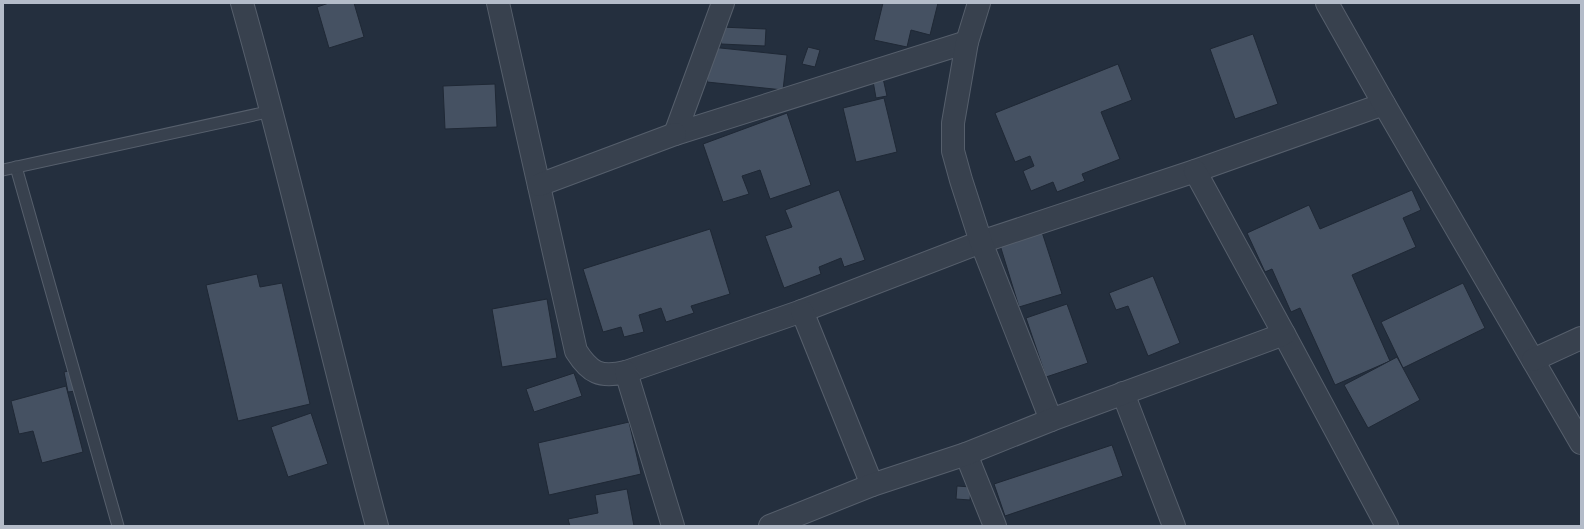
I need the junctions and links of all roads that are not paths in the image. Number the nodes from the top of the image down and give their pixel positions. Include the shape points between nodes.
1 (242, 3) edge
2 (498, 3) edge
3 (723, 3) edge
4 (979, 3) edge
5 (1327, 3) edge
6 (967, 42) junction
7 (1384, 104) junction
8 (272, 111) junction
9 (675, 134) junction
10 (16, 167) junction
11 (3, 170) edge
12 (1195, 171) junction
13 (539, 185) junction
14 (981, 242) junction
15 (802, 311) junction
16 (1284, 334) junction
17 (1581, 338) edge
18 (1533, 360) junction
19 (626, 372) junction
20 (1123, 393) junction
21 (1051, 420) junction
22 (1581, 443) edge
23 (966, 454) junction
24 (872, 485) junction
25 (778, 525) edge
26 (118, 526) edge
27 (377, 526) edge
28 (673, 526) edge
29 (995, 526) edge
30 (1174, 526) edge
31 (1386, 526) edge

1 - 8 street
2 - 13 street
3 - 9 street
4 - 6 street
5 - 7 street
6 - 9 street
6 - 14 street via 953,123 953,151
7 - 12 street
7 - 18 street
8 - 10 lane
8 - 27 street
9 - 13 street
10 - 11 lane
10 - 26 lane
12 - 14 street
12 - 16 street
13 - 19 street via 576,351 584,363 599,374 613,375
14 - 15 street
14 - 21 street
15 - 19 street
15 - 24 street
16 - 20 street
16 - 31 street
17 - 18 street
18 - 22 street
19 - 28 street
20 - 21 street
20 - 30 street
21 - 23 street
23 - 24 street
23 - 29 street
24 - 25 street

